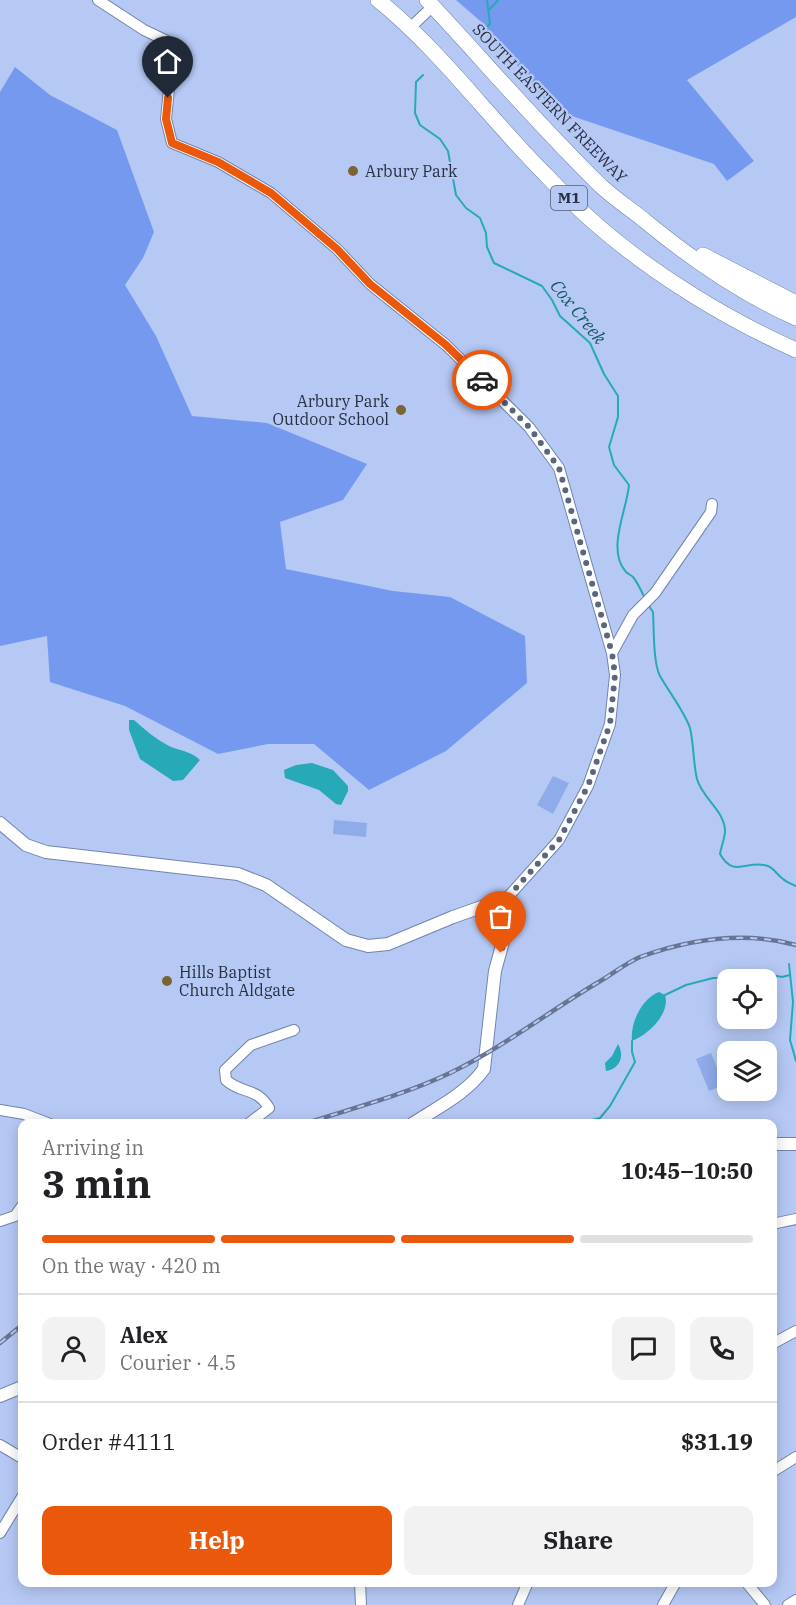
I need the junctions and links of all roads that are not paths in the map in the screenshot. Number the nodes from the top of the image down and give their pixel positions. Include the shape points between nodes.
1 (98, 0) edge
2 (378, 0) edge
3 (430, 3) edge
4 (410, 28) junction
5 (648, 224) junction
6 (796, 303) edge
7 (796, 318) edge
8 (796, 352) edge
9 (712, 504) dead end
10 (612, 653) junction
11 (0, 823) edge
12 (507, 898) junction
13 (294, 1029) dead end
14 (0, 1110) edge
15 (37, 1119) edge
16 (255, 1119) edge
17 (420, 1119) edge
18 (777, 1144) edge
19 (796, 1144) edge
20 (18, 1212) edge
21 (796, 1219) edge
22 (0, 1221) edge
23 (777, 1223) edge
24 (796, 1331) edge
25 (777, 1341) edge
26 (18, 1389) edge
27 (0, 1396) edge
28 (0, 1445) edge
29 (18, 1456) edge
30 (796, 1457) edge
31 (777, 1469) edge
32 (18, 1504) edge
33 (0, 1533) edge
34 (360, 1587) edge
35 (526, 1587) edge
36 (673, 1587) edge
37 (750, 1587) edge
38 (796, 1600) edge
39 (361, 1605) edge
40 (518, 1605) edge
41 (663, 1605) edge
42 (765, 1605) edge
43 (788, 1605) edge

1 - 10 street via 167,41 172,59 166,119 172,143 218,162 271,193 337,249 370,284 446,345 529,427 559,468
2 - 4 highway, M1
3 - 4 street, SOUTH EASTERN FREEWAY
3 - 5 highway, SOUTH EASTERN FREEWAY / M1 via 595,179
4 - 8 highway, M1 via 596,225 713,308
5 - 6 highway
5 - 7 highway, SOUTH EASTERN FREEWAY / M1 via 716,275
9 - 10 street via 711,512 656,593 638,609
10 - 12 street via 615,675 610,724 588,786 559,840
11 - 12 main road via 26,845 46,852 238,874 266,885 346,940 368,946 388,944
12 - 17 main road via 510,916 495,971 484,1069 475,1082
13 - 16 street via 251,1045 225,1070 226,1080 233,1086 265,1100 269,1108
14 - 15 street
18 - 19 main road
20 - 22 street
21 - 23 street
24 - 25 street
26 - 27 main road
28 - 29 street
30 - 31 street
32 - 33 street
34 - 39 street
35 - 40 street
36 - 41 street
37 - 42 street
38 - 43 street

